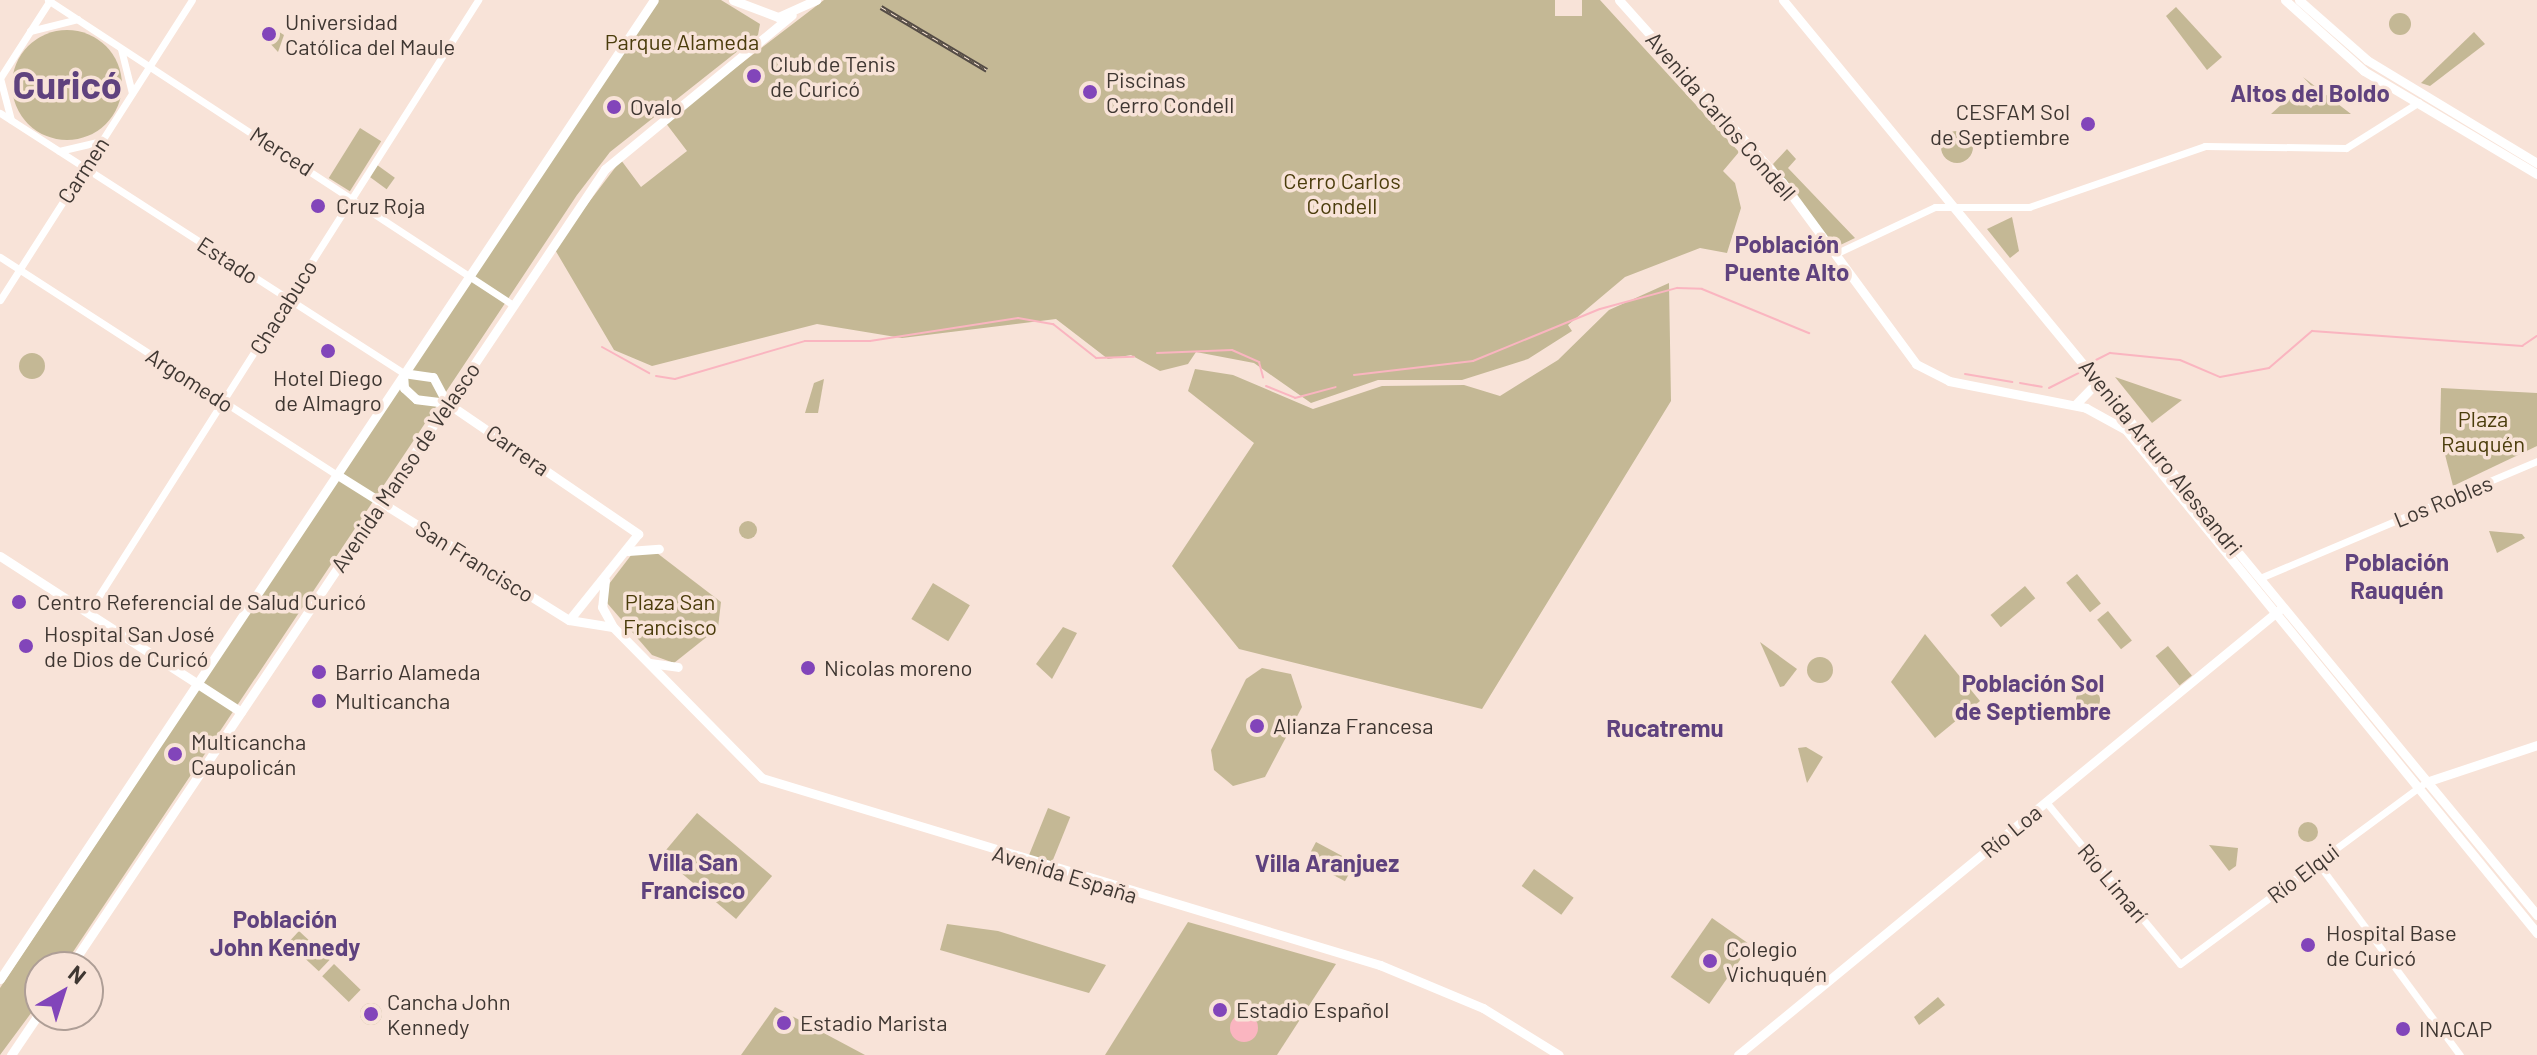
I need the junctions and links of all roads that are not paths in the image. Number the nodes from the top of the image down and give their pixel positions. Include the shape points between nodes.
1 (49, 0) edge
2 (192, 0) edge
3 (478, 0) edge
4 (654, 0) edge
5 (733, 0) edge
6 (816, 0) edge
7 (1619, 0) edge
8 (1783, 0) edge
9 (2285, 0) edge
10 (2299, 0) edge
11 (765, 15) junction
12 (792, 15) junction
13 (78, 19) junction
14 (30, 31) junction
15 (760, 40) junction
16 (121, 48) junction
17 (150, 66) junction
18 (0, 78) edge
19 (132, 93) junction
20 (2427, 96) junction
21 (2417, 104) junction
22 (0, 113) edge
23 (11, 120) junction
24 (102, 141) junction
25 (59, 151) junction
26 (2537, 163) edge
27 (85, 167) junction
28 (2537, 174) edge
29 (353, 197) junction
30 (1952, 205) junction
31 (1835, 254) junction
32 (0, 257) edge
33 (19, 269) junction
34 (471, 272) junction
35 (288, 299) junction
36 (0, 300) edge
37 (513, 305) junction
38 (403, 373) junction
39 (2099, 380) junction
40 (223, 401) junction
41 (447, 403) junction
42 (2074, 405) junction
43 (2126, 430) junction
44 (2145, 436) junction
45 (2537, 461) edge
46 (336, 474) junction
47 (381, 502) junction
48 (659, 549) dead end
49 (628, 551) junction
50 (0, 556) edge
51 (2260, 578) junction
52 (605, 580) junction
53 (2279, 610) junction
54 (88, 613) junction
55 (569, 620) junction
56 (613, 627) junction
57 (647, 662) junction
58 (678, 667) dead end
59 (197, 682) junction
60 (241, 712) junction
61 (2537, 745) edge
62 (2422, 784) junction
63 (2046, 802) junction
64 (2317, 862) junction
65 (2537, 915) edge
66 (2537, 933) edge
67 (81, 951) edge
68 (2180, 964) joint
69 (0, 979) edge
70 (27, 1031) edge
71 (11, 1055) edge
72 (1559, 1055) edge
73 (1738, 1055) edge
74 (2460, 1055) edge

1 - 13 street, Merced
1 - 14 street
2 - 17 street, Carmen
3 - 29 street, Chacabuco
4 - 34 main road
5 - 11 main road
6 - 12 main road, Avenida Manso de Velasco
7 - 31 main road, Avenida Carlos Condell via 1747,141
8 - 30 main road, Avenida Arturo Alessandri
9 - 21 main road via 2339,53
10 - 20 main road via 2353,50
11 - 12 main road
11 - 15 main road
12 - 15 main road, Avenida Manso de Velasco
13 - 14 street
13 - 16 street, Merced
14 - 18 street
15 - 37 main road, Avenida Manso de Velasco via 611,162
16 - 17 street, Merced
16 - 19 street
17 - 19 street, Carmen
17 - 29 street, Merced
18 - 23 street
19 - 24 street, Carmen
20 - 21 street
20 - 26 main road
21 - 28 main road
21 - 30 street via 2346,148 2211,144 2029,207
22 - 23 street, Estado
23 - 25 street, Estado
24 - 25 street
24 - 27 street, Carmen
25 - 27 street, Estado
27 - 33 street, Carmen
27 - 35 street, Estado
29 - 34 street, Merced
29 - 35 street, Chacabuco
30 - 31 street
30 - 39 main road, Avenida Arturo Alessandri
31 - 42 main road, Avenida Carlos Condell via 1923,370
32 - 33 street, Argomedo
33 - 36 street, Carmen
33 - 40 street, Argomedo
34 - 37 street, Merced
34 - 38 main road
35 - 38 street, Estado
35 - 40 street, Chacabuco
37 - 41 main road, Avenida Manso de Velasco
38 - 41 main road, Carrera via 433,377
38 - 41 main road, Estado via 404,388 416,399
38 - 46 main road
39 - 42 main road via 2090,397
39 - 44 main road, Avenida Arturo Alessandri
40 - 46 street, Argomedo
40 - 54 street, Chacabuco
41 - 47 main road, Avenida Manso de Velasco
41 - 49 main road, Carrera via 638,534
42 - 43 main road, Avenida Carlos Condell
43 - 44 main road, Avenida Carlos Condell
43 - 53 main road, Avenida Arturo Alessandri
44 - 51 main road, Avenida Arturo Alessandri
45 - 51 street, Los Robles
46 - 47 main road, Argomedo
46 - 59 main road
47 - 55 main road, San Francisco
47 - 60 main road, Avenida Manso de Velasco
48 - 49 main road
49 - 52 main road
50 - 54 main road
51 - 53 main road, Avenida Arturo Alessandri
52 - 55 main road
52 - 56 main road via 602,607
53 - 62 main road, Avenida Arturo Alessandri
53 - 63 main road, Río Loa
54 - 59 main road
55 - 56 main road
56 - 57 main road, Avenida España
57 - 58 main road
57 - 72 main road, Avenida España via 762,778 1380,965 1483,1008
59 - 60 main road
59 - 69 main road
60 - 67 main road, Avenida Manso de Velasco
61 - 62 main road
62 - 64 street, Río Elqui
62 - 65 main road, Avenida Arturo Alessandri
62 - 66 main road, Avenida Arturo Alessandri
63 - 68 street, Río Limarí
63 - 73 main road, Río Loa
64 - 68 street, Río Elqui
64 - 74 street
70 - 71 main road

